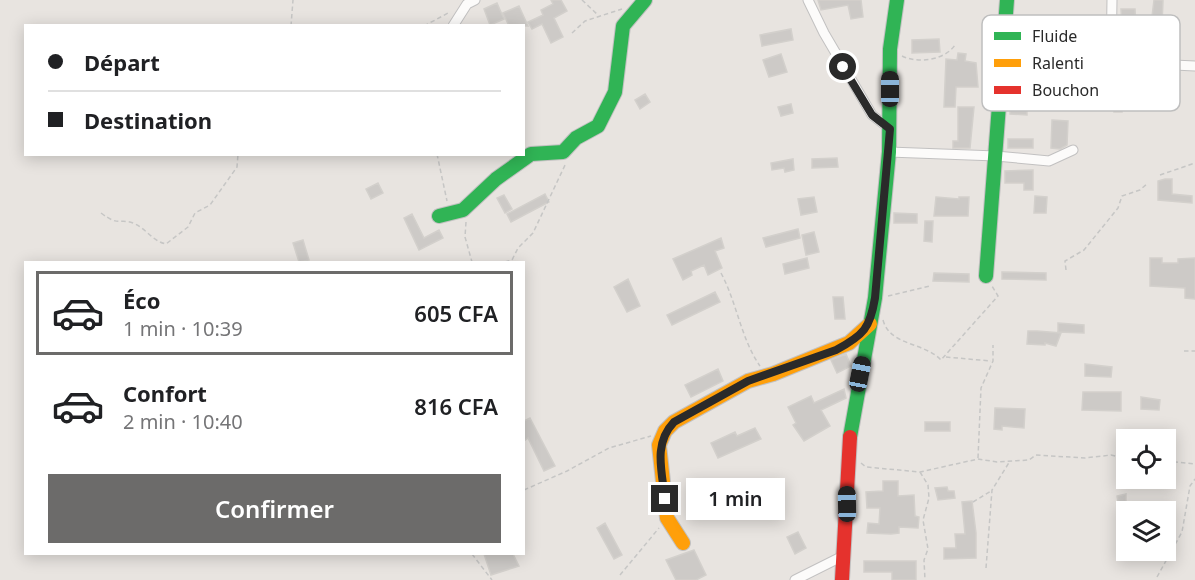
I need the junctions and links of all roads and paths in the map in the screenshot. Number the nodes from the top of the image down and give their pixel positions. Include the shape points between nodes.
1 (293, 0) edge
2 (582, 0) edge
3 (645, 0) edge
4 (808, 0) edge
5 (897, 0) edge
6 (1006, 0) edge
7 (1112, 0) edge
8 (471, 2) edge
9 (626, 7) dead end
10 (1005, 15) edge
11 (1112, 15) edge
12 (598, 16) junction
13 (291, 24) edge
14 (428, 24) edge
15 (454, 24) edge
16 (572, 33) dead end
17 (955, 45) dead end
18 (890, 49) junction
19 (1180, 65) edge
20 (1195, 66) edge
21 (1000, 111) edge
22 (890, 129) junction
23 (1073, 150) dead end
24 (890, 152) junction
25 (238, 156) edge
26 (437, 156) edge
27 (996, 156) junction
28 (567, 161) dead end
29 (1195, 163) edge
30 (1160, 175) dead end
31 (1148, 183) dead end
32 (101, 213) dead end
33 (450, 213) junction
34 (472, 261) edge
35 (508, 261) edge
36 (1066, 270) dead end
37 (722, 273) dead end
38 (986, 276) joint
39 (930, 286) dead end
40 (884, 297) dead end
41 (876, 320) junction
42 (993, 345) dead end
43 (1184, 351) dead end
44 (1195, 351) edge
45 (945, 357) junction
46 (993, 361) junction
47 (773, 374) junction
48 (665, 431) junction
49 (1116, 456) edge
50 (978, 459) junction
51 (1010, 460) junction
52 (860, 462) dead end
53 (1176, 462) edge
54 (1195, 464) edge
55 (921, 472) junction
56 (1195, 479) edge
57 (525, 490) edge
58 (992, 490) junction
59 (973, 502) dead end
60 (667, 518) junction
61 (683, 543) dead end
62 (473, 555) edge
63 (845, 555) junction
64 (986, 568) dead end
65 (620, 575) dead end
66 (1157, 577) dead end
67 (492, 580) edge
68 (795, 580) edge
69 (842, 580) edge
70 (926, 580) edge

1 - 13 path
2 - 12 path
3 - 33 street via 623,26 615,92 598,126 576,138 563,152 531,154
4 - 22 street via 872,115
5 - 18 street
6 - 10 street
7 - 11 street
8 - 14 path
8 - 15 street
9 - 12 path
12 - 16 path
17 - 18 path via 945,56 915,60
18 - 22 street
19 - 20 street
21 - 27 street
22 - 24 street
23 - 27 street via 1049,161
24 - 27 street
24 - 41 street
25 - 32 path via 237,167 210,205 195,213 188,227 166,244 132,222 112,221
26 - 33 path
27 - 38 street
28 - 35 path via 533,234
29 - 30 path
31 - 36 path via 1122,196 1118,208 1084,250 1065,261
33 - 34 path via 467,226 465,237
37 - 47 path via 755,360
38 - 45 path via 998,296
39 - 40 path
41 - 45 path via 894,336 933,351 940,360
41 - 47 street via 843,346
41 - 63 street via 856,395 850,440
42 - 46 path
43 - 44 path
45 - 46 path
46 - 50 path via 981,388
47 - 48 street via 748,381 674,422
48 - 57 path via 609,448
48 - 60 street via 659,445
49 - 51 path via 1036,455 1029,460
50 - 51 path
50 - 55 path
51 - 58 path
52 - 55 path via 866,467
53 - 54 path
55 - 70 path via 928,484 929,498 923,520 928,549 924,560
56 - 66 path via 1190,486 1182,532
58 - 59 path
58 - 64 path
60 - 61 street
60 - 65 path
62 - 67 path
63 - 68 street
63 - 69 street

